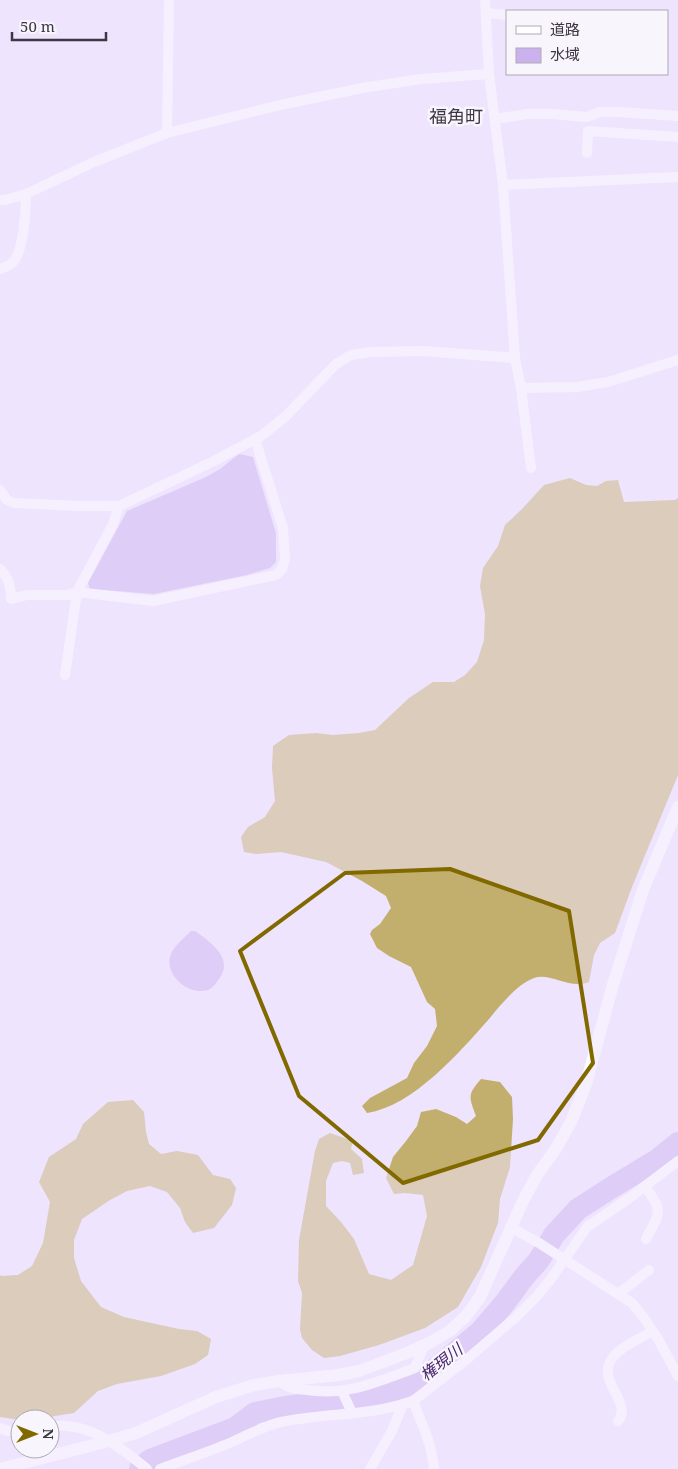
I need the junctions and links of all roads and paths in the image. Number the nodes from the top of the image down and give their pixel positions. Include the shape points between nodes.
1 (169, 0) edge
2 (485, 0) edge
3 (486, 13) junction
4 (506, 15) edge
5 (489, 74) junction
6 (678, 116) edge
7 (495, 119) junction
8 (167, 133) junction
9 (678, 137) edge
10 (587, 153) dead end
11 (678, 177) edge
12 (503, 185) junction
13 (26, 194) junction
14 (0, 200) edge
15 (0, 269) edge
16 (515, 358) junction
17 (678, 360) edge
18 (521, 388) junction
19 (255, 439) junction
20 (531, 468) dead end
21 (0, 490) edge
22 (4, 504) edge
23 (119, 506) junction
24 (0, 569) edge
25 (77, 592) junction
26 (65, 675) dead end
27 (678, 807) edge
28 (678, 1162) edge
29 (645, 1187) junction
30 (510, 1227) junction
31 (660, 1239) dead end
32 (561, 1257) junction
33 (649, 1270) dead end
34 (618, 1294) junction
35 (653, 1330) junction
36 (424, 1345) junction
37 (678, 1376) edge
38 (279, 1381) junction
39 (343, 1393) junction
40 (408, 1403) junction
41 (350, 1410) junction
42 (618, 1421) dead end
43 (60, 1426) edge
44 (109, 1441) junction
45 (143, 1466) edge
46 (0, 1469) edge
47 (160, 1469) edge
48 (370, 1469) edge
49 (434, 1469) edge

1 - 8 street
2 - 3 street
3 - 4 street
3 - 5 street
5 - 7 street
5 - 8 street via 362,88
6 - 7 street via 600,112 587,117 527,114
7 - 12 street
8 - 13 street
9 - 10 street via 588,131
11 - 12 street
12 - 16 street
13 - 14 street
13 - 15 street via 21,246 12,264
16 - 18 street
16 - 19 street via 424,351 351,355 336,364 286,417
17 - 18 street via 608,382 577,387
18 - 20 street
19 - 23 street
19 - 25 street via 283,528 285,559 276,575 153,601
21 - 22 street
22 - 23 street
23 - 25 street via 113,524
24 - 25 street via 8,578 11,599
25 - 26 street
27 - 30 street via 642,890 586,1084 571,1122 537,1175
28 - 29 street
29 - 31 street via 658,1209 648,1235
29 - 32 street via 587,1227
30 - 32 street
30 - 36 street via 480,1297 451,1330
32 - 34 street
32 - 40 street via 537,1296 515,1318
33 - 34 street
34 - 35 street via 632,1304
35 - 37 street
35 - 42 street via 618,1351 607,1369 623,1410
36 - 38 street via 359,1371
36 - 39 street via 415,1368
38 - 39 street via 288,1387
38 - 44 street via 216,1397 136,1433
39 - 41 street
40 - 41 street
40 - 48 street
40 - 49 street via 429,1439
41 - 47 street via 267,1426
43 - 44 street via 87,1430
44 - 45 street
44 - 46 street

